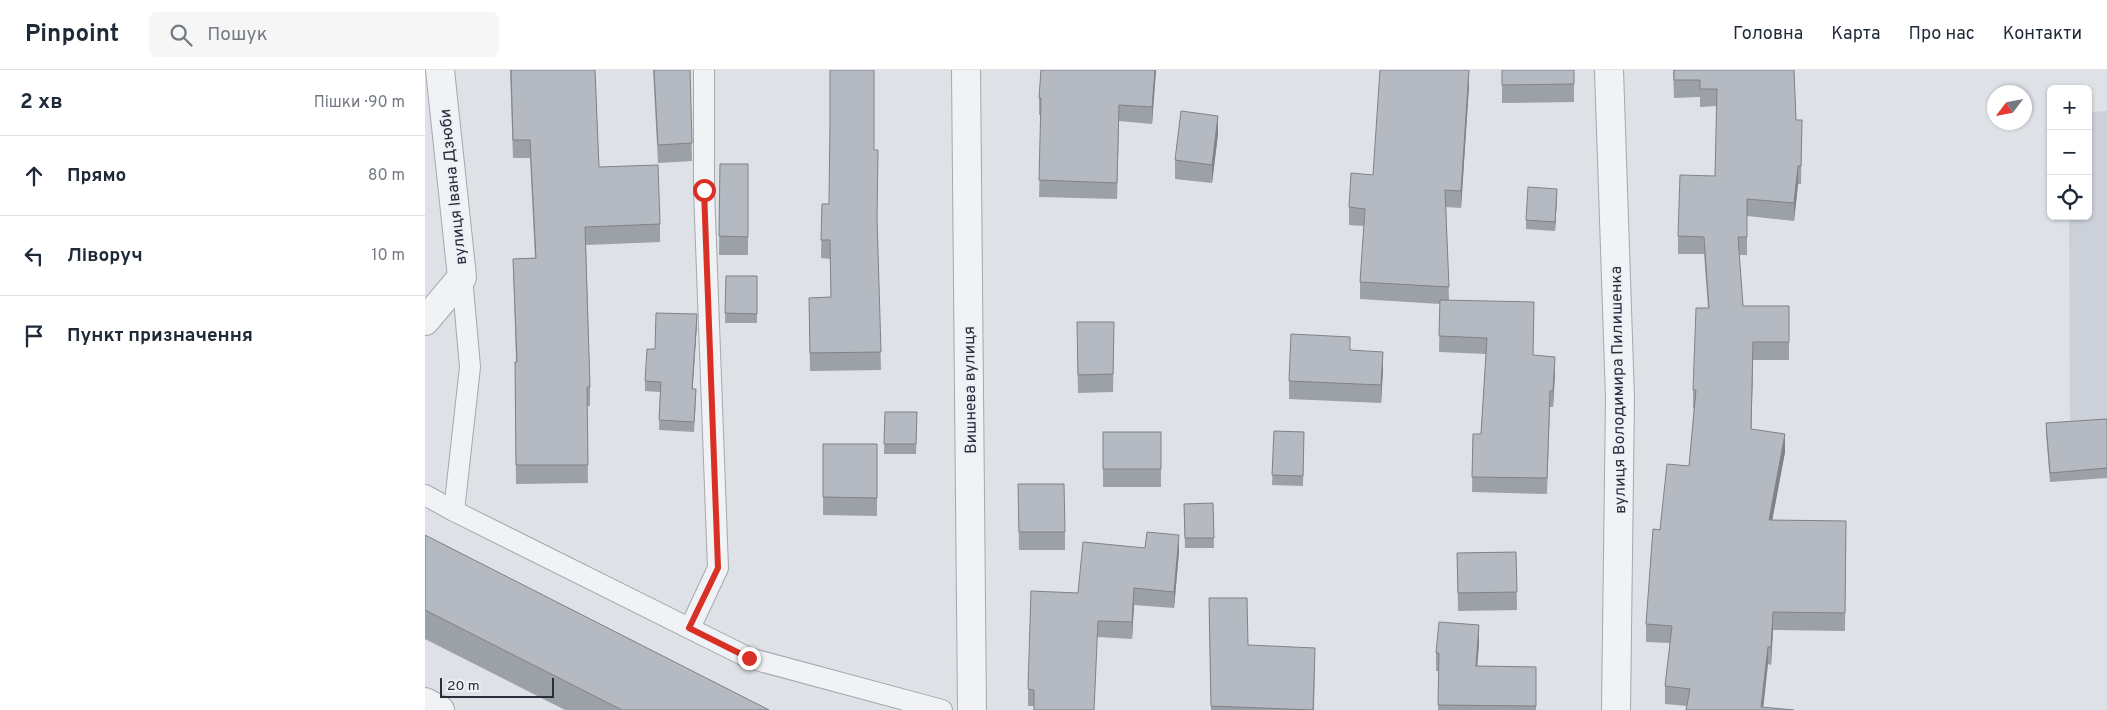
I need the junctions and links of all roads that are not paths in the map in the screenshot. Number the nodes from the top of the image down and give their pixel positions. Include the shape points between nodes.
1 (440, 70) edge
2 (704, 70) edge
3 (966, 70) edge
4 (1609, 70) edge
5 (462, 277) junction
6 (425, 321) edge
7 (425, 495) edge
8 (453, 512) junction
9 (689, 628) junction
10 (425, 702) edge
11 (439, 710) edge
12 (942, 710) edge
13 (972, 710) edge
14 (1616, 710) edge

1 - 5 street, вулиця Івана Дзюби
2 - 9 lane via 704,190 718,568
3 - 13 street, Вишнева вулиця
4 - 14 street, вулиця Володимира Пилишенка via 1619,398
5 - 6 street, вулиця Івана Дзюби
5 - 8 lane via 470,367
7 - 8 lane
8 - 9 lane
9 - 12 lane via 749,658
10 - 11 street

